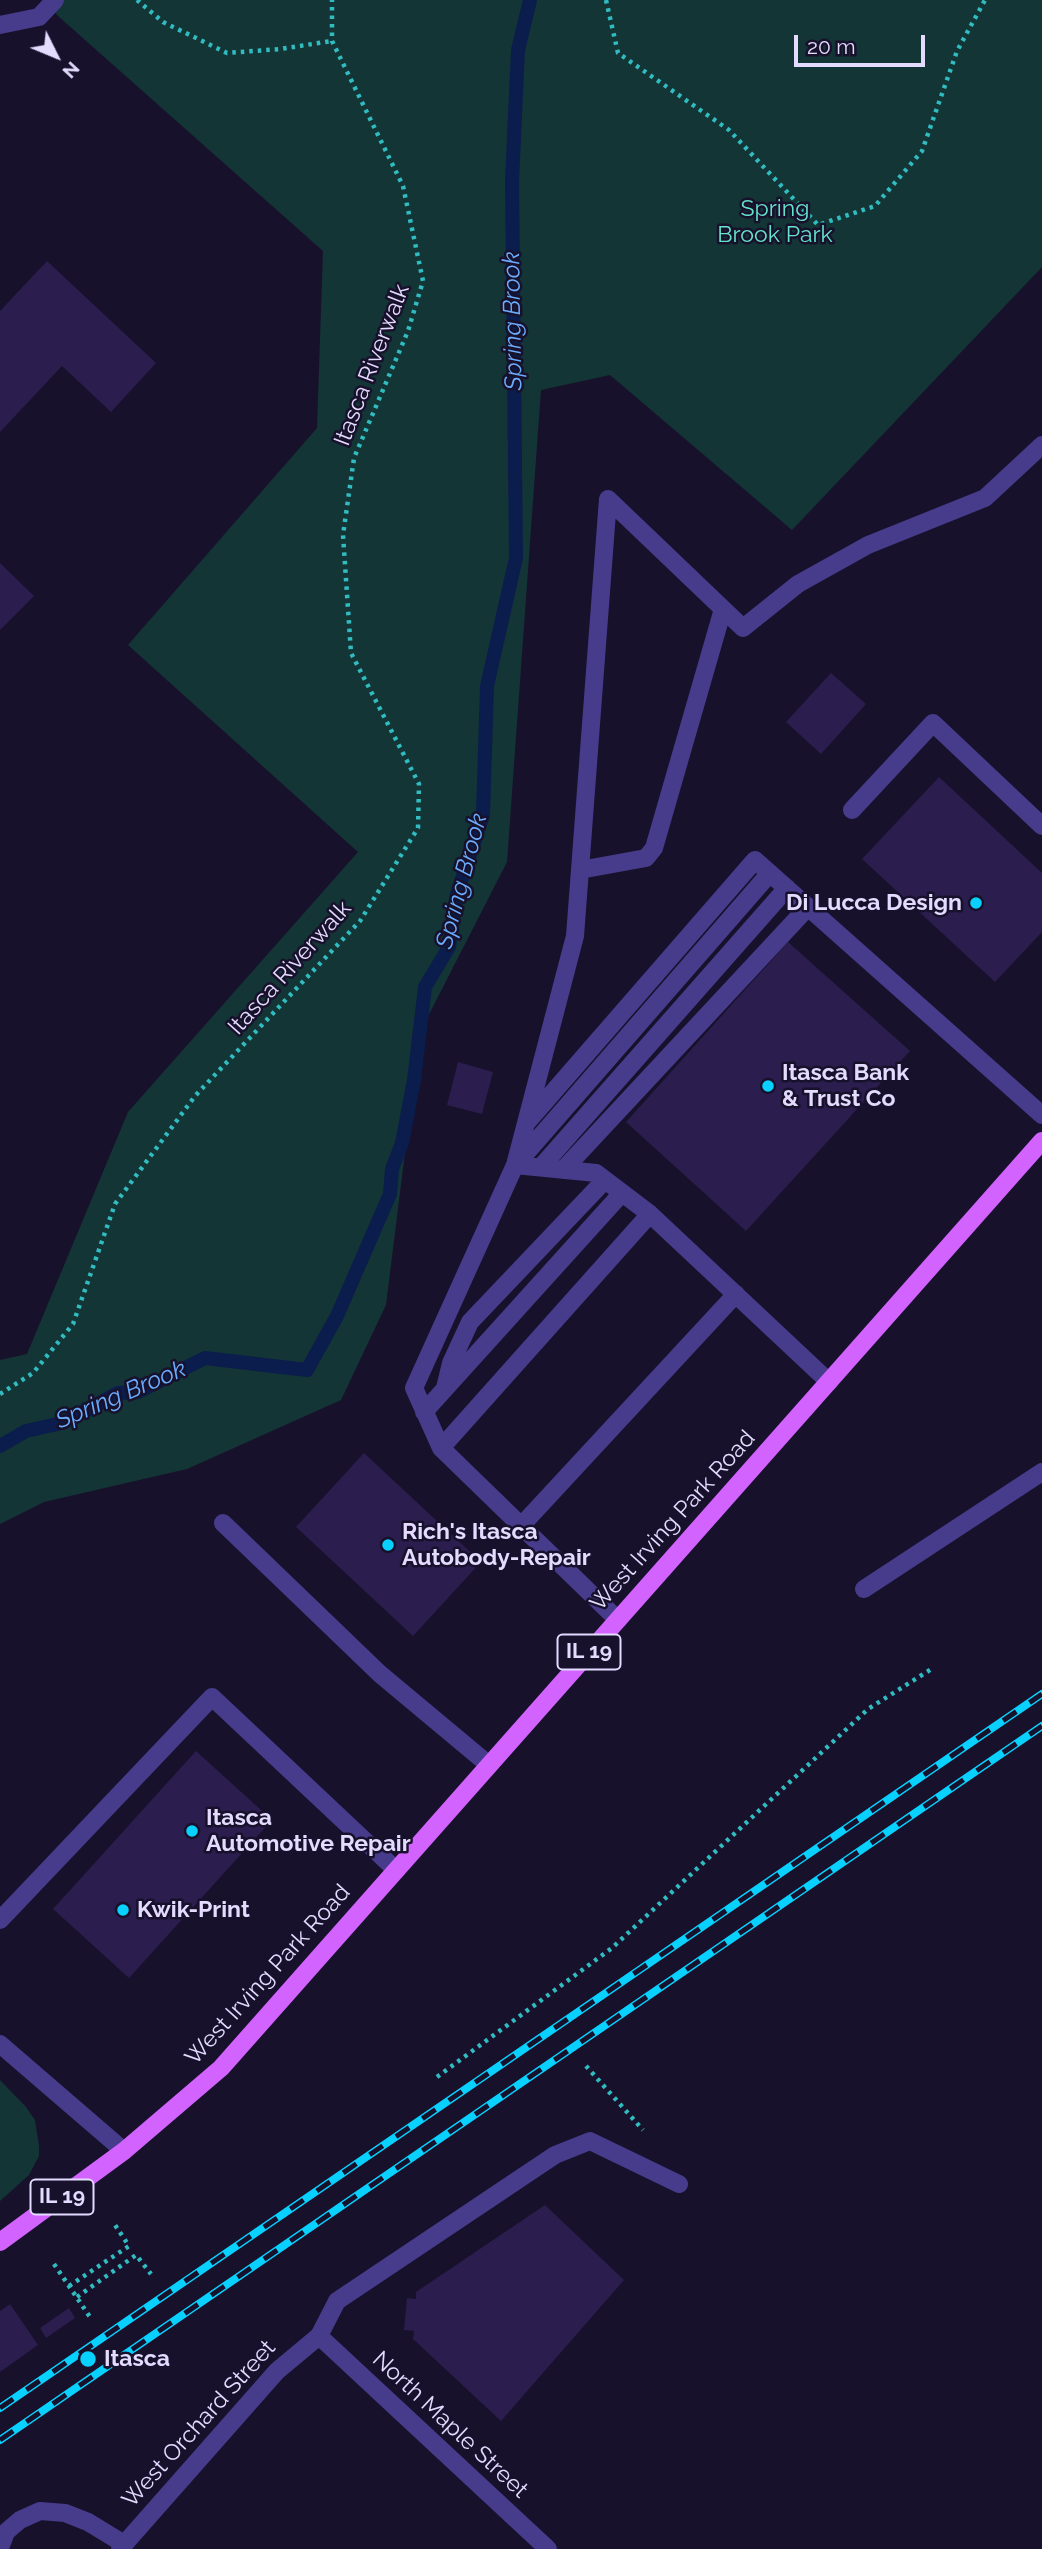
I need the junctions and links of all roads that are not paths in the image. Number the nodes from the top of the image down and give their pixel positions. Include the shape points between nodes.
1 (55, 0) edge
2 (0, 25) edge
3 (1042, 445) edge
4 (723, 609) junction
5 (852, 810) dead end
6 (1042, 827) edge
7 (580, 870) junction
8 (770, 873) junction
9 (787, 888) junction
10 (808, 907) junction
11 (1042, 1115) edge
12 (526, 1124) junction
13 (1042, 1141) edge
14 (515, 1165) junction
15 (541, 1167) junction
16 (563, 1170) junction
17 (605, 1180) junction
18 (622, 1193) junction
19 (650, 1214) junction
20 (736, 1294) junction
21 (829, 1382) junction
22 (445, 1390) junction
23 (425, 1412) junction
24 (441, 1448) junction
25 (1042, 1472) edge
26 (223, 1523) dead end
27 (521, 1526) junction
28 (864, 1589) dead end
29 (618, 1620) junction
30 (489, 1765) junction
31 (396, 1870) junction
32 (0, 1920) edge
33 (0, 2044) edge
34 (124, 2151) junction
35 (679, 2184) dead end
36 (0, 2242) edge
37 (319, 2336) junction
38 (0, 2547) edge
39 (122, 2547) edge
40 (548, 2549) edge

1 - 2 street via 39,17
3 - 4 street via 985,498 868,545 798,584 743,628
4 - 7 street via 654,848 646,858
4 - 7 street via 608,499
5 - 6 street via 933,723
7 - 12 street via 575,936
8 - 9 street
8 - 12 street via 755,860
8 - 14 street
9 - 10 street
9 - 15 street
10 - 11 street
10 - 16 street
12 - 14 street
13 - 21 main road, West Irving Park Road / IL 19
14 - 15 street
14 - 23 street via 414,1388
15 - 16 street
16 - 17 street via 596,1173
17 - 18 street
17 - 22 street via 470,1322 451,1363
18 - 19 street
18 - 22 street
19 - 20 street
19 - 24 street
20 - 21 street
20 - 27 street
21 - 29 main road, West Irving Park Road / IL 19
22 - 23 street
23 - 24 street
24 - 27 street
25 - 28 street
26 - 30 street via 380,1674
27 - 29 street
29 - 30 main road, West Irving Park Road / IL 19
30 - 31 main road, West Irving Park Road / IL 19
31 - 32 street via 212,1697
31 - 34 main road, West Irving Park Road / IL 19 via 221,2068
33 - 34 street
34 - 36 main road, West Irving Park Road / IL 19
35 - 37 street via 590,2141 555,2155 337,2301
37 - 39 street, West Orchard Street via 277,2371
37 - 40 street, North Maple Street
38 - 39 street via 6,2532 40,2511 65,2513 88,2522

